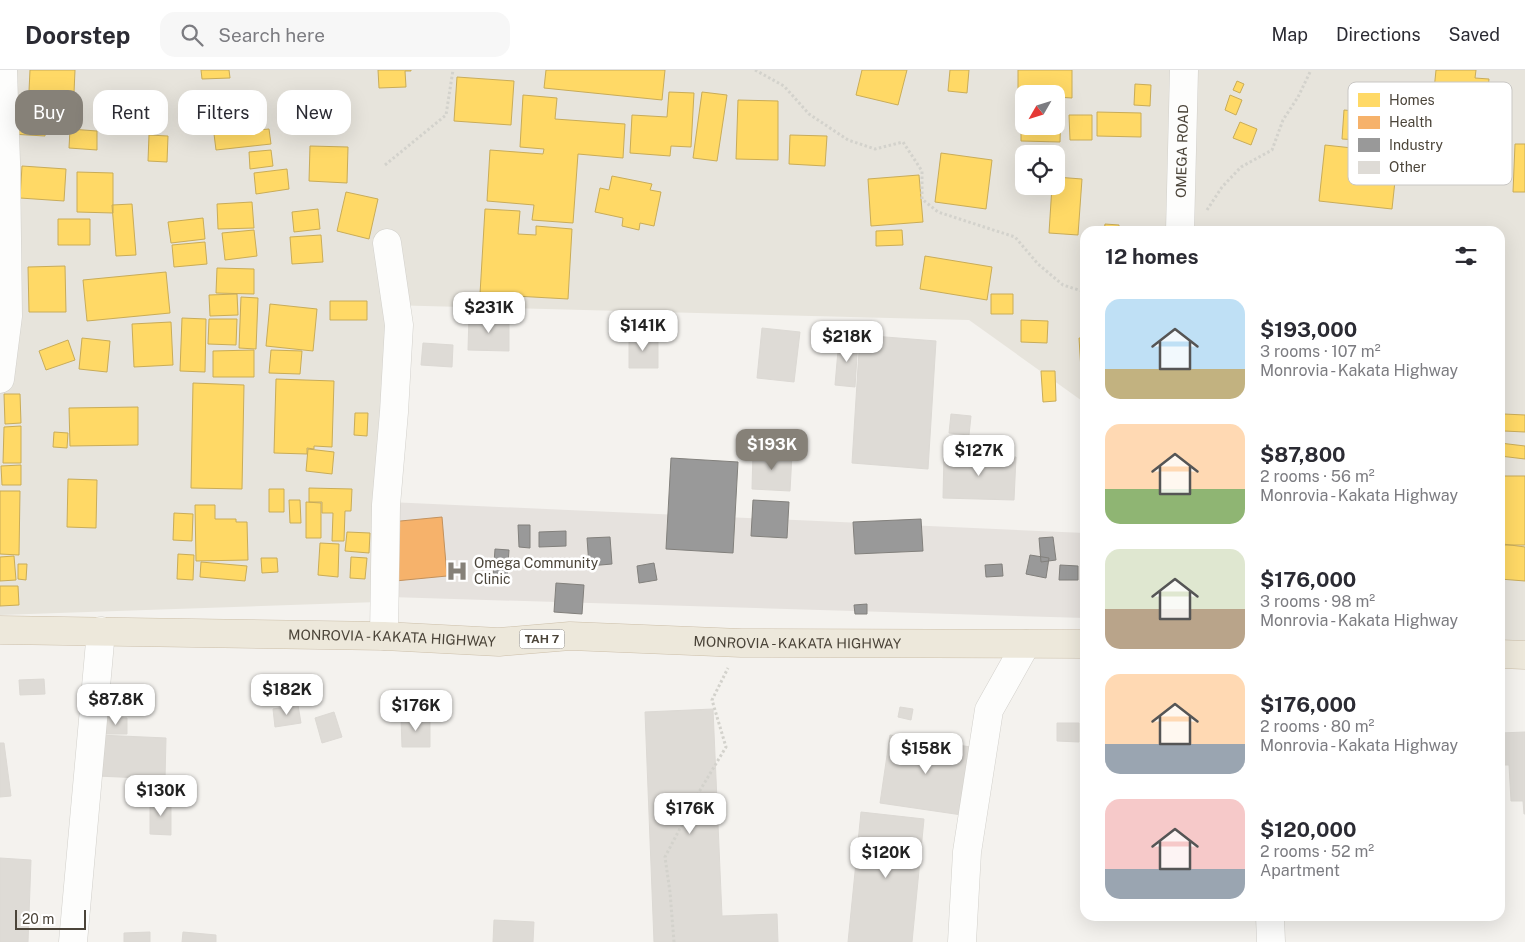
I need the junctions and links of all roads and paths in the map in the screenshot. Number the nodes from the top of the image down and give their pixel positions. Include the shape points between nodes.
1 (3, 70) edge
2 (453, 70) edge
3 (755, 70) edge
4 (1184, 70) edge
5 (1311, 70) edge
6 (385, 165) dead end
7 (1191, 224) edge
8 (386, 242) dead end
9 (1080, 290) edge
10 (0, 379) edge
11 (0, 630) edge
12 (101, 632) junction
13 (384, 636) junction
14 (741, 643) junction
15 (1026, 644) junction
16 (1080, 644) edge
17 (1505, 654) edge
18 (1525, 655) edge
19 (1270, 921) edge
20 (73, 942) edge
21 (674, 942) edge
22 (962, 942) edge
23 (1271, 942) edge

1 - 10 street via 8,316
2 - 6 path via 446,115
3 - 9 path via 784,86 809,114 848,140 875,149 903,142 922,171 922,199 938,212 1015,238 1063,285
4 - 7 street, OMEGA ROAD
5 - 7 path via 1283,120 1272,150 1241,167
8 - 13 street via 399,325 386,505
11 - 12 highway, MONROVIA - KAKATA HIGHWAY / TAH 7
12 - 13 highway, MONROVIA - KAKATA HIGHWAY / TAH 7
12 - 20 street
13 - 14 highway, MONROVIA - KAKATA HIGHWAY / TAH 7 via 499,642 570,636
14 - 15 highway, MONROVIA - KAKATA HIGHWAY / TAH 7
14 - 21 path via 712,700 726,748 665,857
15 - 16 highway, MONROVIA - KAKATA HIGHWAY / TAH 7
15 - 22 street via 989,710 967,852
17 - 18 highway
19 - 23 street

